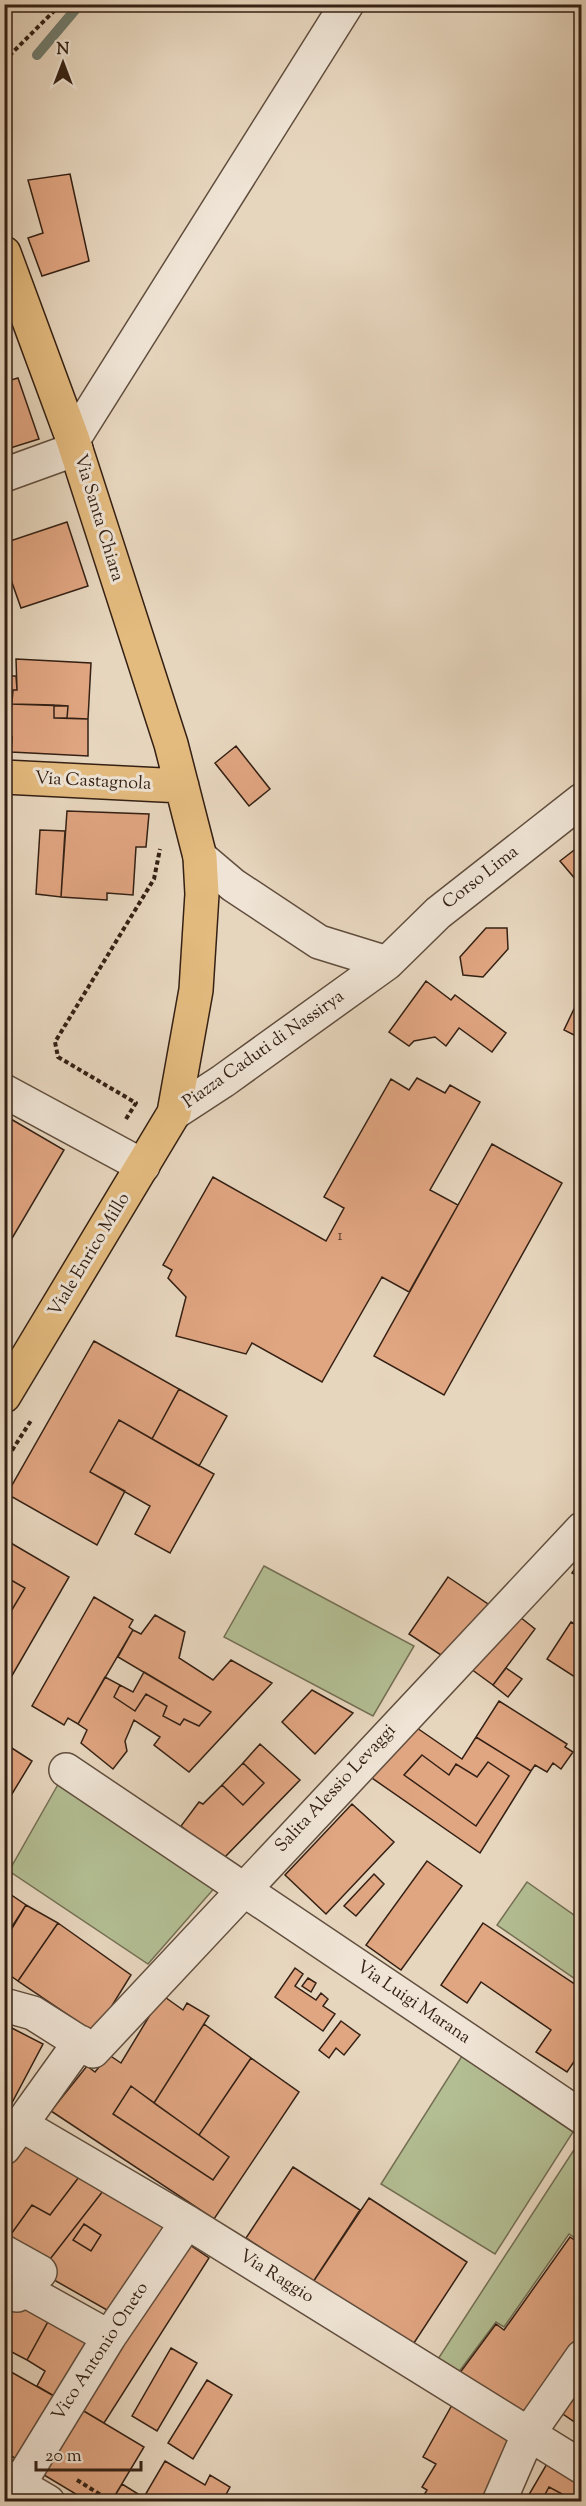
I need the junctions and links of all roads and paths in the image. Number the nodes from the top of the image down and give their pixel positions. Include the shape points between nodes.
1 (61, 4) edge
2 (347, 4) edge
3 (4, 61) edge
4 (4, 253) edge
5 (74, 444) junction
6 (4, 475) edge
7 (4, 777) edge
8 (182, 786) junction
9 (582, 800) edge
10 (161, 840) dead end
11 (200, 857) junction
12 (387, 963) junction
13 (4, 1091) edge
14 (174, 1113) junction
15 (150, 1154) junction
16 (4, 1396) edge
17 (35, 1414) dead end
18 (4, 1463) edge
19 (582, 1529) edge
20 (66, 1770) dead end
21 (243, 1888) junction
22 (4, 2005) edge
23 (86, 2047) junction
24 (582, 2118) edge
25 (11, 2131) edge
26 (187, 2222) junction
27 (4, 2252) edge
28 (14, 2291) edge
29 (110, 2337) junction
30 (582, 2357) edge
31 (529, 2433) junction
32 (582, 2467) edge
33 (10, 2487) edge
34 (48, 2502) edge
35 (499, 2502) edge

1 - 3 path
2 - 5 street
4 - 5 main road, Via Santa Chiara
5 - 6 street
5 - 8 main road, Via Santa Chiara
7 - 8 main road, Via Castagnola
8 - 11 main road, Piazza Caduti di Nassirya
9 - 12 street, Corso Lima via 438,912
10 - 15 path via 154,879 55,1042 58,1057 136,1103 124,1123
11 - 12 street via 233,885 318,942
11 - 14 main road, Piazza Caduti di Nassirya via 202,894 196,990
12 - 14 street, Piazza Caduti di Nassirya
13 - 15 street
14 - 15 main road, Viale Enrico Millo
15 - 16 main road, Viale Enrico Millo
17 - 18 path
19 - 21 street, Salita Alessio Levaggi
20 - 21 street, Via Luigi Marana
21 - 23 street, Salita Alessio Levaggi
21 - 24 street, Via Luigi Marana
22 - 23 street via 33,2013
23 - 25 street, Salita Alessio Levaggi
25 - 26 street, Via Raggio
26 - 29 street, Vico Antonio Oneto
26 - 31 street, Via Raggio
27 - 28 street via 40,2272
28 - 29 street
29 - 33 street, Vico Antonio Oneto
30 - 31 street
31 - 32 street, Via Raggio
31 - 35 street
33 - 34 street

